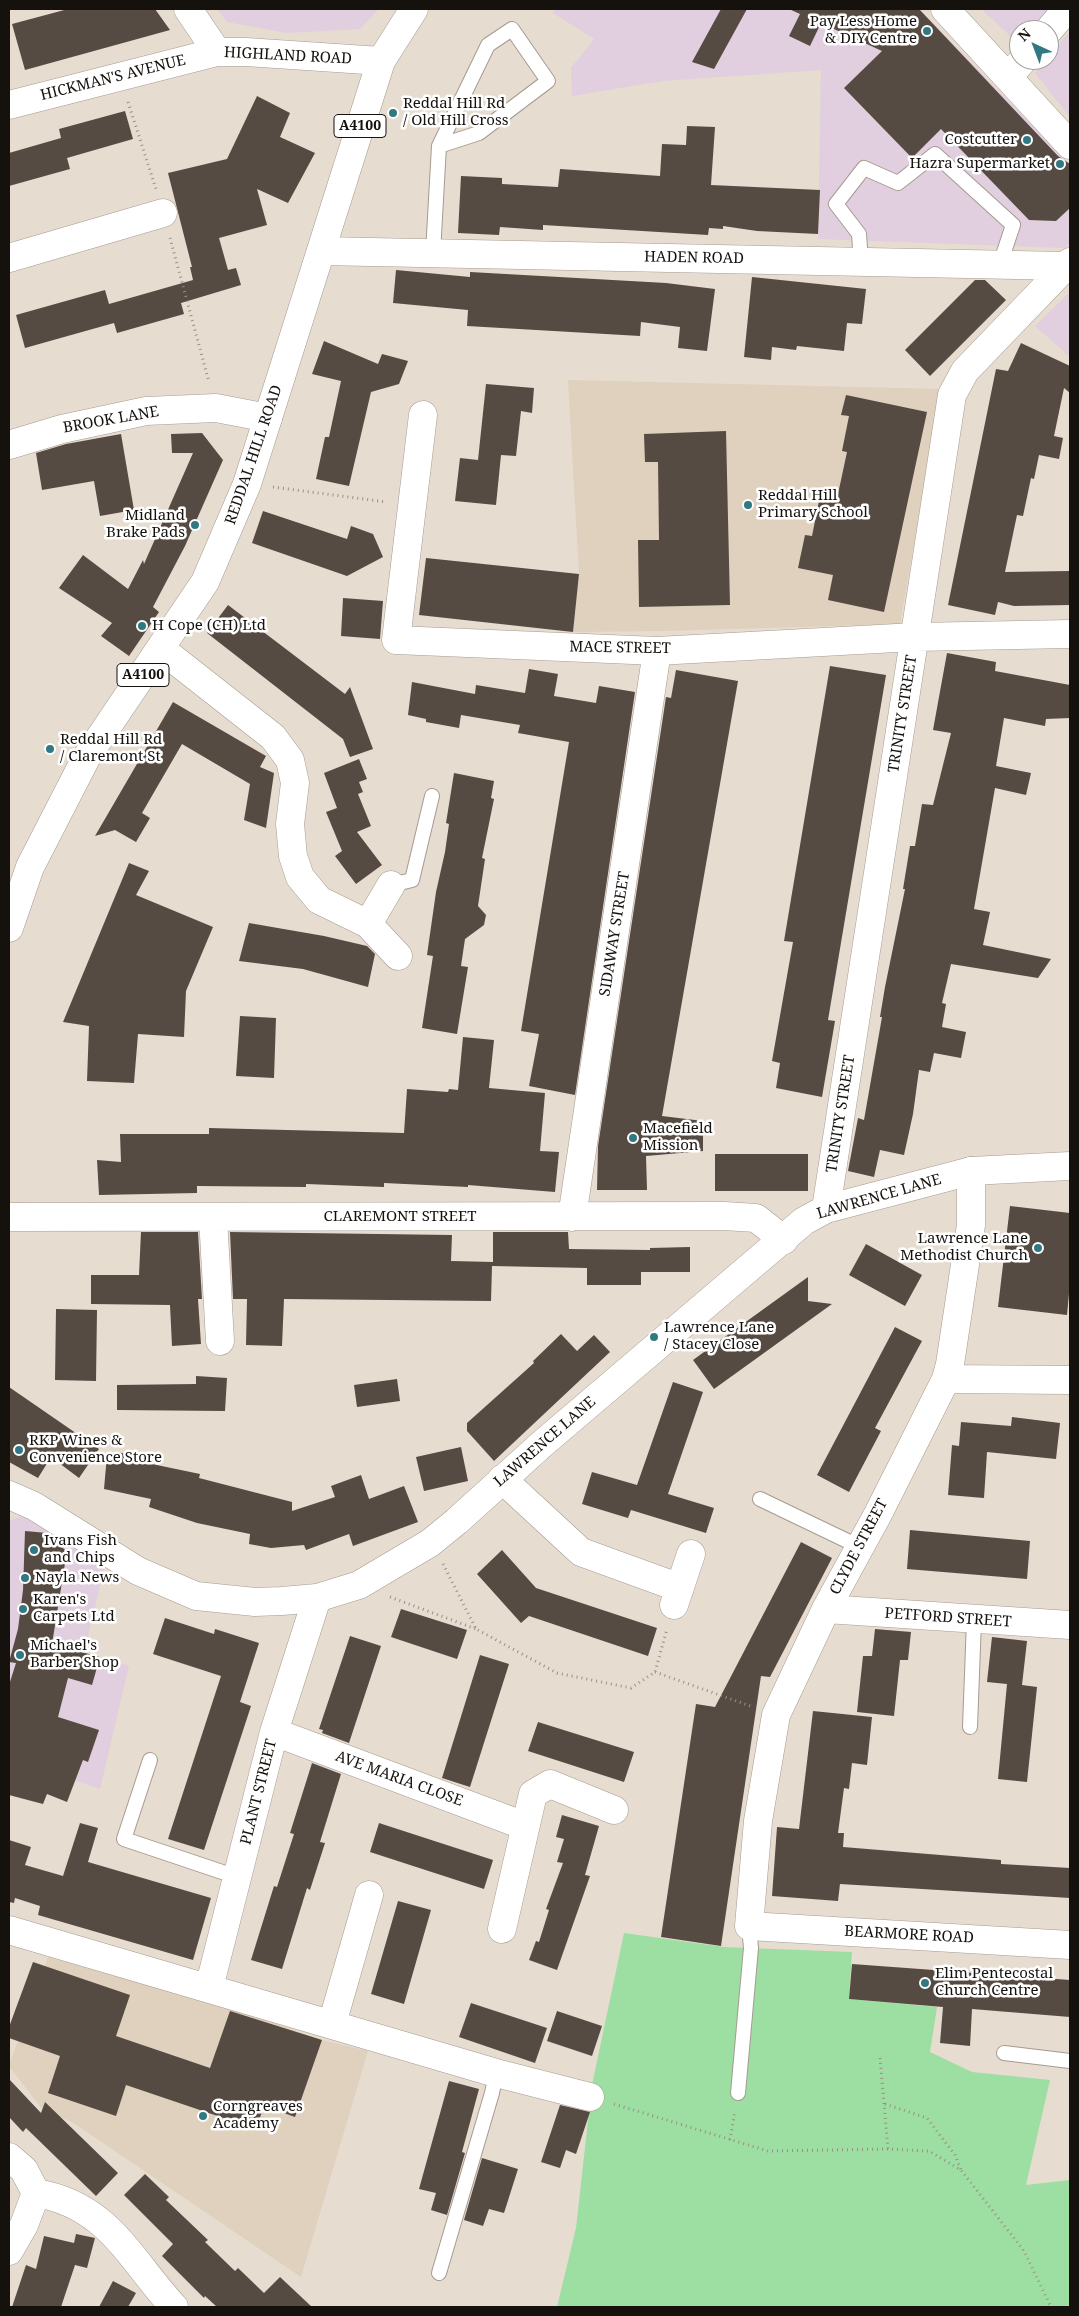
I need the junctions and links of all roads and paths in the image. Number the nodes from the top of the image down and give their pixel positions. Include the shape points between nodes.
1 (188, 9) edge
2 (414, 9) edge
3 (945, 9) edge
4 (1068, 9) edge
5 (1058, 20) edge
6 (217, 52) junction
7 (381, 62) junction
8 (1009, 62) edge
9 (1017, 70) edge
10 (9, 105) edge
11 (1070, 144) edge
12 (439, 146) junction
13 (163, 213) dead end
14 (322, 251) junction
15 (433, 253) junction
16 (9, 258) edge
17 (861, 262) junction
18 (1000, 264) junction
19 (1068, 264) edge
20 (423, 415) dead end
21 (268, 418) junction
22 (11, 438) edge
23 (247, 484) junction
24 (412, 506) junction
25 (1070, 634) edge
26 (915, 637) junction
27 (162, 649) junction
28 (657, 651) junction
29 (432, 796) dead end
30 (392, 885) joint
31 (368, 924) junction
32 (9, 928) edge
33 (398, 956) dead end
34 (1070, 1166) edge
35 (971, 1171) junction
36 (826, 1209) junction
37 (9, 1217) edge
38 (213, 1217) junction
39 (572, 1217) junction
40 (784, 1240) junction
41 (220, 1341) dead end
42 (946, 1379) junction
43 (1070, 1380) edge
44 (502, 1479) junction
45 (9, 1495) edge
46 (760, 1499) dead end
47 (430, 1543) junction
48 (860, 1547) junction
49 (691, 1554) dead end
50 (359, 1585) junction
51 (677, 1597) junction
52 (317, 1598) junction
53 (826, 1609) junction
54 (974, 1620) junction
55 (1070, 1625) edge
56 (476, 1630) junction
57 (655, 1672) junction
58 (776, 1715) junction
59 (970, 1727) dead end
60 (274, 1732) junction
61 (150, 1760) dead end
62 (614, 1810) dead end
63 (525, 1826) junction
64 (237, 1877) junction
65 (369, 1895) dead end
66 (748, 1926) junction
67 (502, 1929) dead end
68 (9, 1930) edge
69 (1070, 1945) edge
70 (208, 1988) junction
71 (332, 2024) junction
72 (1004, 2053) dead end
73 (880, 2058) dead end
74 (1070, 2061) edge
75 (496, 2073) junction
76 (738, 2093) joint
77 (590, 2097) joint
78 (885, 2104) junction
79 (730, 2140) junction
80 (888, 2149) junction
81 (9, 2157) edge
82 (961, 2170) junction
83 (36, 2193) junction
84 (9, 2251) edge
85 (439, 2273) dead end
86 (174, 2307) edge
87 (1052, 2307) edge

1 - 6 street, HIGHLAND ROAD
2 - 7 street, REDDAL HILL ROAD / A4100
3 - 8 street
4 - 5 street
6 - 7 street, HIGHLAND ROAD
6 - 10 street, HICKMAN'S AVENUE
7 - 14 street, REDDAL HILL ROAD / A4100
9 - 11 street
12 - 12 lane via 488,45 512,29 548,81 479,133
12 - 15 lane
13 - 16 street
14 - 15 street, HADEN ROAD
14 - 21 street, REDDAL HILL ROAD / A4100
15 - 17 street, HADEN ROAD
17 - 18 street, HADEN ROAD
17 - 18 lane via 860,234 836,204 864,168 898,183 935,154 1013,225
18 - 19 street, HADEN ROAD
19 - 26 street, TRINITY STREET via 966,371 952,395
20 - 24 street, MACE STREET
21 - 22 street, BROOK LANE via 216,408 146,411
21 - 23 street, REDDAL HILL ROAD / A4100
23 - 24 path
23 - 27 street, REDDAL HILL ROAD / A4100 via 205,582
24 - 28 street, MACE STREET via 396,640
25 - 26 street, MACE STREET
26 - 28 street, MACE STREET
26 - 36 street, TRINITY STREET
27 - 31 street via 279,745 290,760 295,783 290,824 293,856 300,877 319,900
27 - 32 street, REDDAL HILL ROAD / A4100 via 86,758 64,798 30,866
28 - 39 street, SIDAWAY STREET
29 - 30 lane via 412,880
30 - 31 street
31 - 33 street
34 - 35 street, LAWRENCE LANE
35 - 36 street, LAWRENCE LANE
35 - 42 street, CLYDE STREET via 971,1225
36 - 40 street, LAWRENCE LANE via 804,1221
37 - 38 street, CLAREMONT STREET
38 - 39 street, CLAREMONT STREET
38 - 41 street
39 - 40 street, CLAREMONT STREET via 756,1218
40 - 44 street, LAWRENCE LANE
42 - 43 street
42 - 48 street, CLYDE STREET
44 - 47 street, LAWRENCE LANE
44 - 51 street via 581,1552
45 - 52 street, LAWRENCE LANE via 34,1506 138,1571 196,1596 255,1602
46 - 48 lane
47 - 50 street, LAWRENCE LANE
47 - 56 path
48 - 53 street, CLYDE STREET
49 - 51 street
50 - 52 street, LAWRENCE LANE
50 - 56 path
51 - 57 path
52 - 60 street, PLANT STREET
53 - 54 street, PETFORD STREET
53 - 58 street, CLYDE STREET
54 - 55 street, PETFORD STREET
54 - 59 lane
56 - 57 path via 558,1673 631,1688
57 - 58 path
58 - 66 street, CLYDE STREET via 758,1821
60 - 63 street, AVE MARIA CLOSE
60 - 64 street, PLANT STREET
61 - 64 lane via 124,1839
62 - 63 street via 550,1784 533,1794
63 - 67 street
64 - 70 street, PLANT STREET
65 - 71 street
66 - 69 street, BEARMORE ROAD
66 - 76 lane via 751,1948
68 - 70 street
70 - 71 street
71 - 75 street
72 - 74 lane
73 - 78 path
75 - 77 street
75 - 85 lane
76 - 79 path
77 - 79 path
78 - 80 path
78 - 82 path via 927,2118 955,2155
79 - 80 path via 768,2151
80 - 82 path via 929,2151
81 - 83 street via 24,2170
82 - 87 path via 1024,2251
83 - 84 street via 24,2225
83 - 86 street via 58,2196 90,2212 119,2237 149,2280

